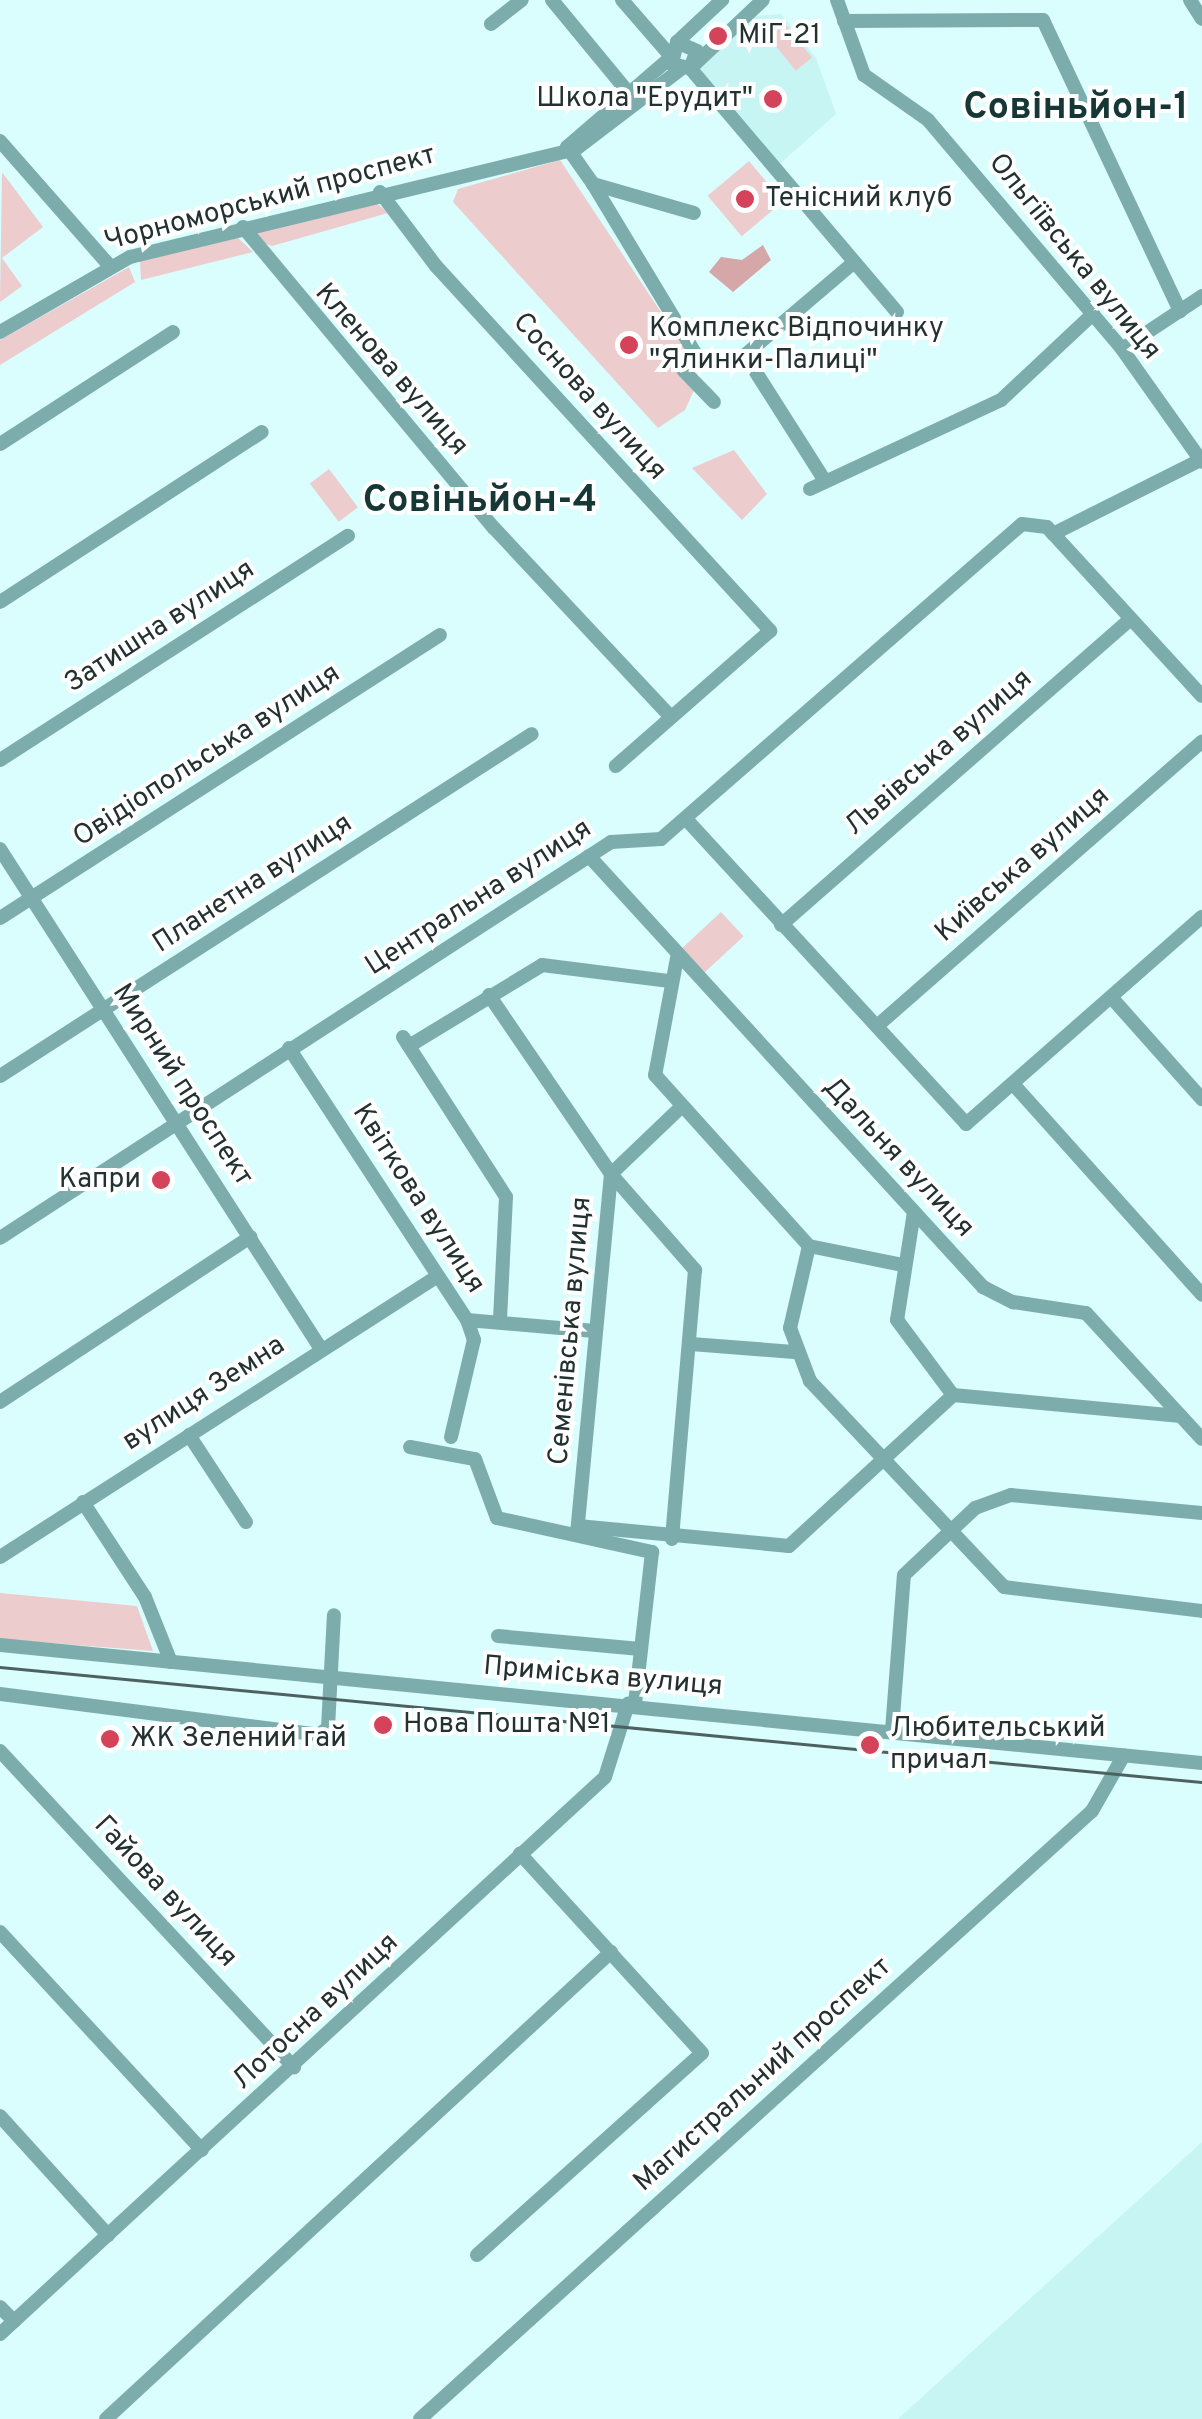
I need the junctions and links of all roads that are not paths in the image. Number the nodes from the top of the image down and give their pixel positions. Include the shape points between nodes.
1 (522, 0) edge
2 (552, 0) edge
3 (623, 0) edge
4 (722, 0) edge
5 (763, 0) edge
6 (837, 0) edge
7 (1190, 0) edge
8 (1202, 20) edge
9 (844, 21) junction
10 (491, 24) dead end
11 (681, 57) junction
12 (627, 91) junction
13 (0, 142) edge
14 (567, 147) junction
15 (593, 184) junction
16 (380, 192) junction
17 (694, 214) dead end
18 (243, 227) junction
19 (852, 263) junction
20 (109, 265) junction
21 (1202, 296) edge
22 (1180, 311) junction
23 (897, 312) dead end
24 (1093, 314) junction
25 (0, 332) edge
26 (173, 332) dead end
27 (1122, 349) junction
28 (714, 402) dead end
29 (262, 432) dead end
30 (0, 444) edge
31 (1201, 460) edge
32 (826, 481) junction
33 (810, 489) dead end
34 (1053, 534) junction
35 (348, 536) dead end
36 (0, 602) edge
37 (1130, 618) junction
38 (440, 635) dead end
39 (1202, 696) edge
40 (670, 717) junction
41 (532, 734) dead end
42 (1202, 740) edge
43 (0, 760) edge
44 (616, 766) dead end
45 (686, 819) junction
46 (0, 850) edge
47 (588, 856) junction
48 (32, 898) junction
49 (0, 918) edge
50 (1202, 918) edge
51 (781, 926) junction
52 (677, 958) junction
53 (668, 981) junction
54 (489, 994) junction
55 (1111, 997) junction
56 (103, 1010) junction
57 (877, 1026) junction
58 (289, 1048) junction
59 (0, 1076) edge
60 (1012, 1084) junction
61 (1202, 1098) edge
62 (679, 1109) junction
63 (178, 1123) junction
64 (611, 1174) junction
65 (914, 1212) junction
66 (250, 1237) junction
67 (0, 1238) edge
68 (809, 1246) junction
69 (902, 1264) junction
70 (438, 1276) junction
71 (1202, 1295) edge
72 (467, 1320) junction
73 (500, 1321) junction
74 (595, 1331) junction
75 (691, 1344) junction
76 (320, 1349) junction
77 (794, 1352) junction
78 (952, 1395) junction
79 (0, 1402) edge
80 (1181, 1416) junction
81 (189, 1435) junction
82 (451, 1438) dead end
83 (1202, 1439) edge
84 (410, 1446) dead end
85 (884, 1460) junction
86 (83, 1502) junction
87 (1202, 1513) edge
88 (246, 1522) dead end
89 (950, 1531) junction
90 (672, 1539) junction
91 (0, 1558) edge
92 (1202, 1611) edge
93 (334, 1615) dead end
94 (498, 1636) dead end
95 (0, 1645) edge
96 (640, 1649) junction
97 (171, 1662) junction
98 (332, 1679) junction
99 (0, 1694) edge
100 (632, 1704) junction
101 (892, 1730) junction
102 (0, 1751) edge
103 (1124, 1755) junction
104 (1202, 1763) edge
105 (520, 1854) junction
106 (0, 1932) edge
107 (610, 1952) junction
108 (294, 2067) junction
109 (0, 2116) edge
110 (202, 2150) junction
111 (108, 2235) junction
112 (477, 2255) dead end
113 (0, 2307) edge
114 (14, 2322) junction
115 (0, 2334) edge
116 (106, 2419) edge
117 (420, 2419) edge

1 - 10 street
2 - 12 street
3 - 11 street
4 - 11 street
5 - 11 street
6 - 9 street, Ольгіївська вулиця
7 - 8 street
9 - 22 street via 1043,20
9 - 24 street, Ольгіївська вулиця via 864,75 928,120
11 - 12 street
11 - 14 street
11 - 19 street
12 - 14 street
13 - 20 street
14 - 15 street
14 - 16 street, Чорноморський проспект
15 - 17 street
15 - 28 street via 695,352 684,371
16 - 18 street, Чорноморський проспект
16 - 40 street, Соснова вулиця via 436,266 770,630
18 - 20 street, Чорноморський проспект
18 - 40 street, Кленова вулиця via 494,528
19 - 23 street
19 - 32 street via 745,355
20 - 25 street, Чорноморський проспект
21 - 22 street
22 - 27 street
24 - 27 street, Ольгіївська вулиця
24 - 32 street via 1001,400
26 - 30 street
27 - 31 street, Ольгіївська вулиця
29 - 36 street
31 - 34 street
32 - 33 street
34 - 37 street
34 - 45 street, Центральна вулиця via 1030,522 1014,528
35 - 43 street, Затишна вулиця
37 - 39 street
37 - 51 street, Львівська вулиця
38 - 48 street, Овідіопольська вулиця
40 - 44 street
41 - 56 street, Планетна вулиця
42 - 57 street, Київська вулиця
45 - 47 street, Центральна вулиця via 662,839 621,837
45 - 51 street
46 - 48 street, Мирний проспект
47 - 52 street, Дальня вулиця
47 - 58 street, Центральна вулиця
48 - 49 street, Овідіопольська вулиця
48 - 56 street, Мирний проспект
50 - 55 street
51 - 57 street
52 - 53 street
52 - 65 street, Дальня вулиця
53 - 54 street via 556,962
53 - 62 street via 653,1066
54 - 64 street
54 - 73 street via 406,1041 506,1197
55 - 60 street
55 - 61 street
56 - 59 street, Планетна вулиця
56 - 63 street, Мирний проспект
57 - 60 street via 966,1124
58 - 63 street, Центральна вулиця
58 - 70 street, Квіткова вулиця
60 - 71 street
62 - 64 street, Семенівська вулиця
62 - 68 street
63 - 66 street, Мирний проспект
63 - 67 street, Центральна вулиця
64 - 74 street, Семенівська вулиця
64 - 75 street via 692,1264
65 - 69 street
65 - 80 street, Дальня вулиця via 993,1295 1086,1314
66 - 76 street, Мирний проспект
66 - 79 street
68 - 69 street
68 - 77 street via 790,1328
69 - 78 street via 900,1331
70 - 72 street, Квіткова вулиця
70 - 76 street, вулиця Земна
72 - 73 street, Квіткова вулиця
72 - 82 street via 474,1340
73 - 74 street, Квіткова вулиця
74 - 90 street, Семенівська вулиця via 578,1526
75 - 77 street
75 - 90 street
76 - 81 street, вулиця Земна
77 - 85 street
78 - 80 street
78 - 85 street
80 - 83 street, Дальня вулиця
81 - 86 street, вулиця Земна
81 - 88 street
84 - 96 street, Лотосна вулиця via 475,1459 497,1518 652,1552
85 - 89 street
85 - 90 street via 789,1546
86 - 91 street, вулиця Земна
86 - 97 street via 145,1598
87 - 89 street via 1010,1494 982,1503
89 - 92 street via 1012,1590
89 - 101 street via 901,1583
93 - 98 street
94 - 96 street
95 - 97 street, Приміська вулиця
96 - 100 street, Лотосна вулиця
97 - 98 street, Приміська вулиця
98 - 99 street via 328,1728 318,1735
98 - 100 street, Приміська вулиця
100 - 101 street, Приміська вулиця
100 - 105 street, Лотосна вулиця via 604,1777
101 - 103 street, Приміська вулиця
102 - 108 street, Гайова вулиця
103 - 104 street, Приміська вулиця
103 - 117 street, Магистральний проспект via 1092,1811
105 - 107 street
105 - 108 street, Лотосна вулиця
106 - 110 street
107 - 112 street via 702,2052
107 - 116 street
108 - 110 street, Лотосна вулиця
109 - 111 street
110 - 111 street, Лотосна вулиця
111 - 114 street, Лотосна вулиця
113 - 114 street
114 - 115 street, Лотосна вулиця

